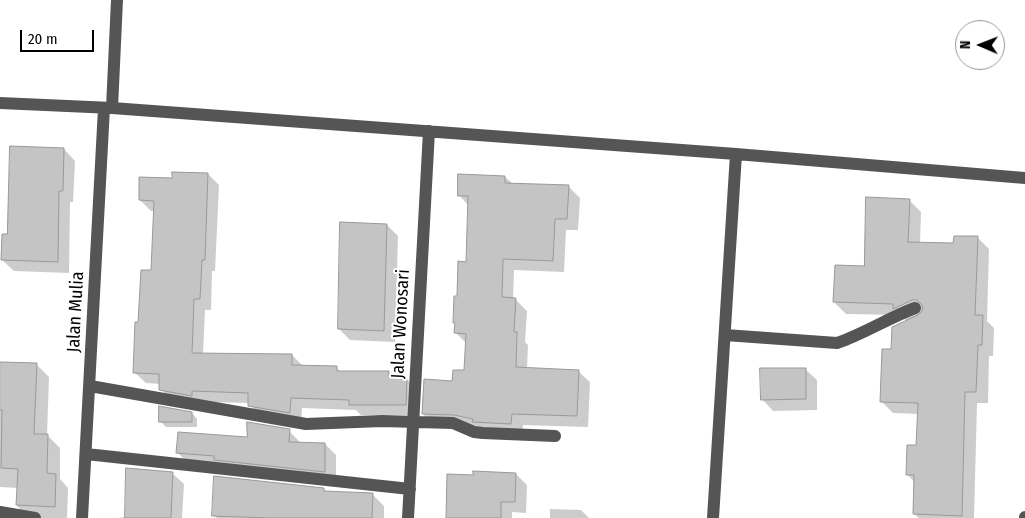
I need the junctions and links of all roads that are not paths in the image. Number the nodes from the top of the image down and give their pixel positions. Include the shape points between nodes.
1 (117, 0) edge
2 (0, 102) edge
3 (108, 108) junction
4 (429, 131) junction
5 (736, 154) junction
6 (1025, 178) edge
7 (915, 308) dead end
8 (724, 335) junction
9 (90, 386) junction
10 (414, 421) junction
11 (554, 436) dead end
12 (86, 454) junction
13 (410, 489) junction
14 (0, 512) edge
15 (35, 518) edge
16 (82, 518) edge
17 (408, 518) edge
18 (713, 518) edge

1 - 3 street, Jalan Mulia
2 - 3 street
3 - 4 street
3 - 9 street, Jalan Mulia
4 - 5 street
4 - 10 street, Jalan Wonosari
5 - 6 street
5 - 8 street
7 - 8 street via 837,342
8 - 18 street
9 - 10 street via 306,424
9 - 12 street, Jalan Mulia
10 - 11 street via 453,423 483,434
10 - 13 street, Jalan Wonosari
12 - 13 street
12 - 16 street, Jalan Mulia
13 - 17 street, Jalan Wonosari
14 - 15 street

